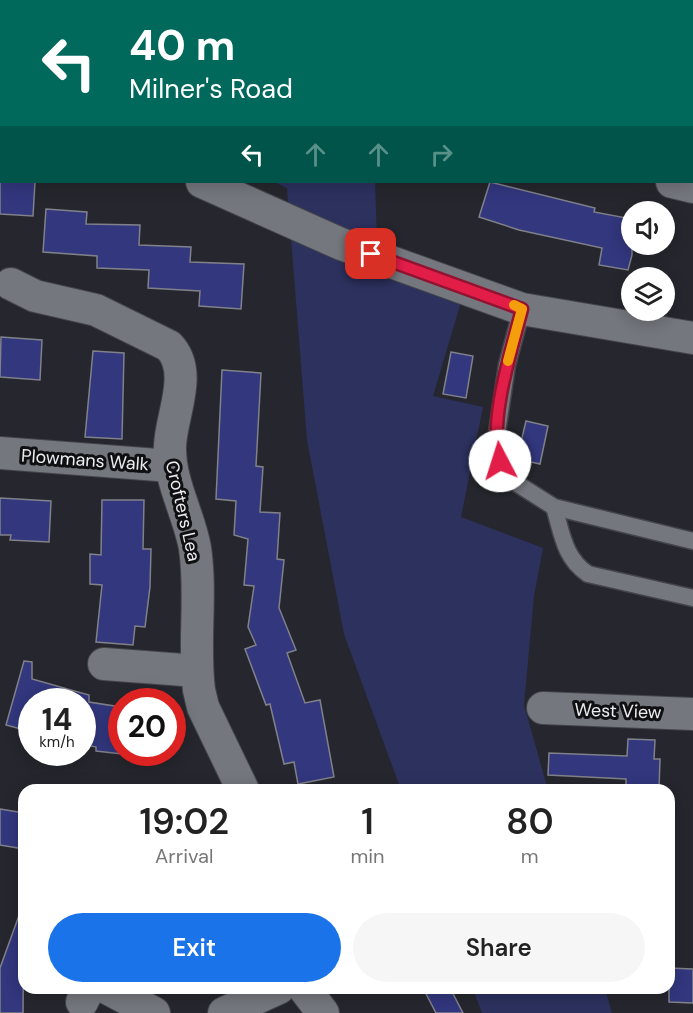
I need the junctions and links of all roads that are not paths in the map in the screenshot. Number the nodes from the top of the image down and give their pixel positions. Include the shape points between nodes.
1 (203, 183) edge
2 (676, 183) edge
3 (693, 187) edge
4 (11, 284) dead end
5 (522, 309) junction
6 (693, 338) edge
7 (0, 453) edge
8 (171, 466) junction
9 (554, 507) junction
10 (693, 541) edge
11 (693, 598) edge
12 (104, 664) dead end
13 (197, 671) junction
14 (543, 708) dead end
15 (693, 714) edge
16 (240, 784) edge
17 (95, 994) edge
18 (266, 994) edge
19 (309, 994) edge
20 (154, 1013) edge
21 (224, 1013) edge
22 (323, 1013) edge

1 - 5 street via 341,244
2 - 3 street
4 - 8 street, Crofters Lea via 35,296 96,310 169,346 178,356 181,368 170,445
5 - 6 street
5 - 9 lane via 507,365 495,446 505,477
7 - 8 street, Plowmans Walk
8 - 13 street, Crofters Lea via 195,549
9 - 10 lane
9 - 11 lane via 568,555 588,574
12 - 13 street
13 - 16 street, Crofters Lea via 203,707
14 - 15 street, West View
17 - 20 street
18 - 21 street
19 - 22 street

